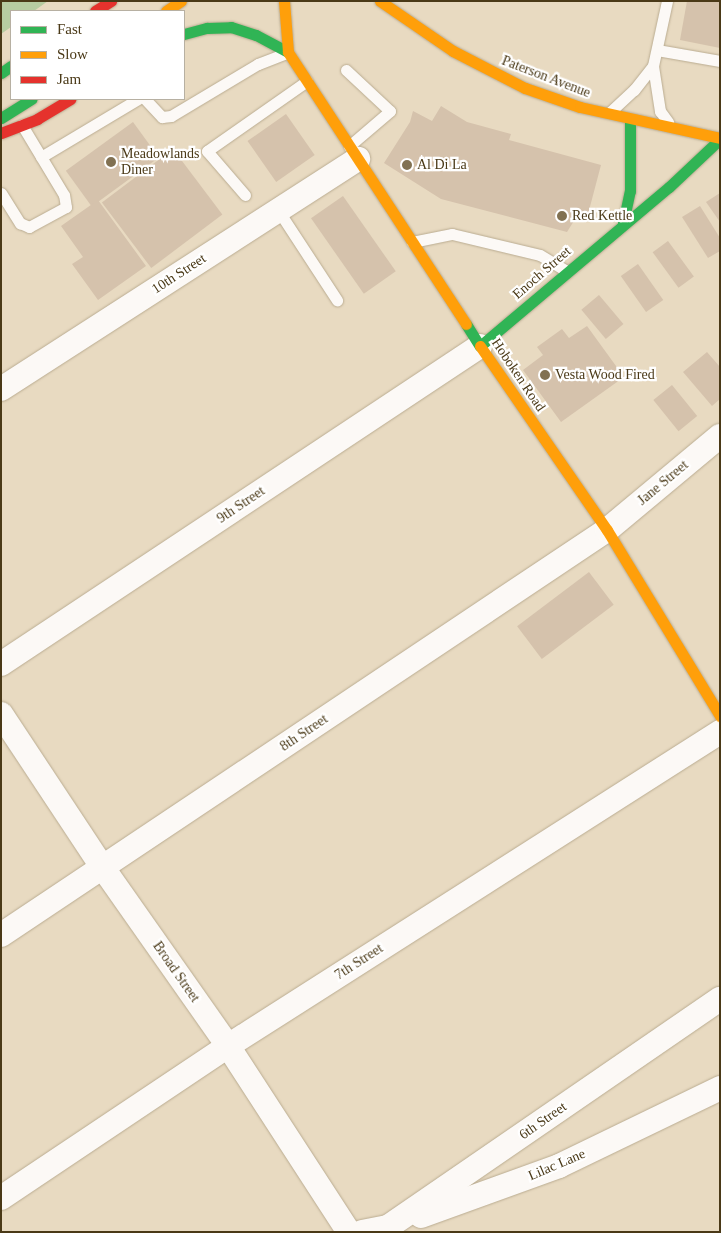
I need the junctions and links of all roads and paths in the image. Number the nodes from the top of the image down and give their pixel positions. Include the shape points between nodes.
1 (110, 1) edge
2 (182, 1) edge
3 (284, 1) edge
4 (380, 1) edge
5 (667, 1) edge
6 (96, 10) edge
7 (168, 10) edge
8 (185, 34) edge
9 (657, 50) junction
10 (288, 52) junction
11 (720, 61) edge
12 (653, 66) junction
13 (346, 70) dead end
14 (307, 81) junction
15 (29, 100) edge
16 (68, 100) edge
17 (136, 100) edge
18 (146, 100) edge
19 (608, 114) junction
20 (1, 118) edge
21 (630, 119) junction
22 (22, 125) junction
23 (672, 128) junction
24 (1, 133) edge
25 (720, 138) edge
26 (353, 153) junction
27 (42, 157) junction
28 (1, 193) edge
29 (245, 195) dead end
30 (278, 210) junction
31 (623, 223) junction
32 (412, 242) junction
33 (567, 271) junction
34 (337, 300) dead end
35 (480, 346) junction
36 (1, 389) edge
37 (720, 436) edge
38 (607, 530) junction
39 (1, 664) edge
40 (1, 714) edge
41 (720, 716) edge
42 (720, 732) edge
43 (103, 868) junction
44 (1, 934) edge
45 (720, 999) edge
46 (228, 1046) junction
47 (720, 1088) edge
48 (1, 1198) edge
49 (392, 1230) edge
50 (349, 1232) edge
51 (362, 1232) edge

1 - 6 main road
2 - 7 main road
3 - 10 main road
4 - 19 main road, Paterson Avenue via 437,42 500,77 552,98
5 - 9 lane
8 - 10 main road via 231,27 256,35
9 - 11 lane
9 - 12 lane
10 - 14 main road, Hoboken Road
10 - 18 lane via 258,64 171,116 162,117
12 - 19 lane via 634,90
12 - 23 lane via 660,111
13 - 26 lane via 390,111
14 - 26 main road, Hoboken Road
14 - 29 lane via 207,151
15 - 20 main road
16 - 22 main road
17 - 27 lane
19 - 21 main road, Paterson Avenue
21 - 23 main road, Paterson Avenue
21 - 31 main road via 630,191
22 - 24 main road
22 - 27 lane
23 - 25 main road, Paterson Avenue
25 - 31 main road, Enoch Street via 669,187
26 - 30 street, 10th Street
26 - 32 main road, Hoboken Road
27 - 28 lane via 64,195 63,211 29,227 20,223
30 - 34 lane
30 - 36 street, 10th Street
31 - 33 main road, Enoch Street
32 - 33 lane via 452,234 540,255
32 - 35 main road, Hoboken Road
33 - 35 main road, Enoch Street
35 - 38 main road, Hoboken Road
35 - 39 street, 9th Street
37 - 38 street, Jane Street
38 - 41 main road, Hoboken Road
38 - 43 street, 8th Street
40 - 43 street, Broad Street
42 - 46 street, 7th Street
43 - 44 street, 8th Street
43 - 46 street, Broad Street
45 - 49 street, 6th Street
46 - 48 street, 7th Street
46 - 50 street, Broad Street
47 - 49 street, Lilac Lane via 559,1166
49 - 51 street, 6th Street

